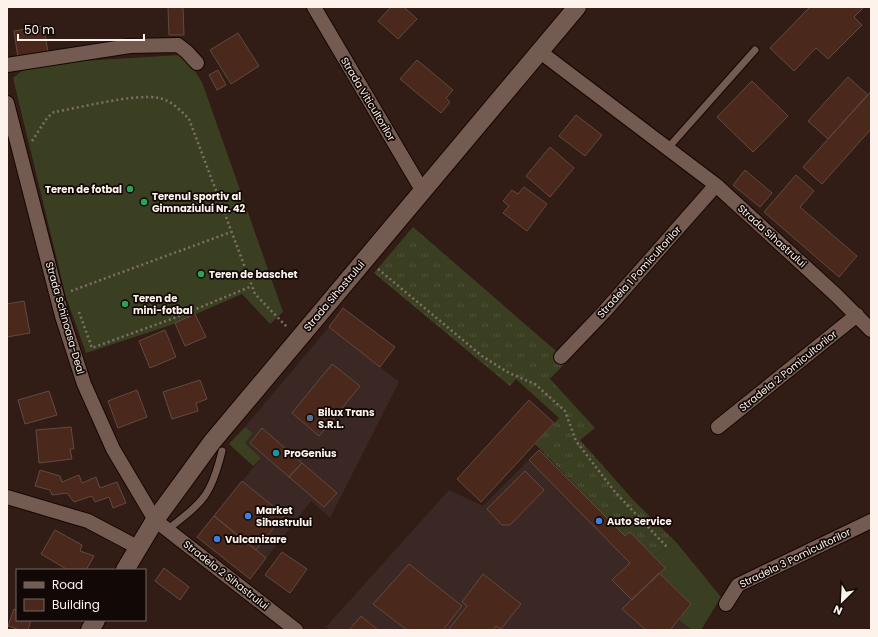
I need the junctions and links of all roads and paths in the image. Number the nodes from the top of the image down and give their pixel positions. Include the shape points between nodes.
1 (314, 7) edge
2 (577, 7) edge
3 (755, 50) dead end
4 (539, 51) junction
5 (197, 63) dead end
6 (7, 65) edge
7 (7, 103) edge
8 (29, 146) dead end
9 (668, 148) junction
10 (716, 185) junction
11 (422, 190) junction
12 (231, 232) junction
13 (365, 258) junction
14 (252, 286) junction
15 (71, 290) dead end
16 (857, 314) junction
17 (871, 330) edge
18 (298, 339) junction
19 (92, 348) dead end
20 (561, 357) dead end
21 (718, 427) dead end
22 (222, 450) dead end
23 (7, 497) edge
24 (871, 521) edge
25 (161, 525) junction
26 (667, 547) dead end
27 (139, 548) junction
28 (126, 569) edge
29 (726, 604) dead end
30 (95, 621) edge
31 (90, 630) edge
32 (296, 630) edge

1 - 11 street, Strada Viticultorilor
2 - 4 street, Strada Sihastrului
3 - 9 lane
4 - 9 street, Strada Sihastrului
4 - 11 street, Strada Sihastrului
5 - 6 street via 178,45 130,46
7 - 25 street, Strada Schinoasa-Deal via 62,316 84,384 113,449
8 - 12 path via 47,118 54,112 142,97 160,98 175,105 189,119
9 - 10 street, Strada Sihastrului
10 - 16 street, Strada Sihastrului
10 - 20 street, Stradela 1 Pomicultorilor
11 - 13 street, Strada Sihastrului
12 - 14 path
12 - 15 path
13 - 18 street, Strada Sihastrului
13 - 26 path via 482,356 509,373 535,384 565,411 576,441 615,492
14 - 18 path via 255,294
14 - 19 path
16 - 17 street, Strada Sihastrului
16 - 21 street, Stradela 2 Pomicultorilor
18 - 25 street, Strada Sihastrului via 212,442
22 - 25 lane via 208,493 194,509
23 - 27 street via 88,522
24 - 29 street, Stradela 3 Pomicultorilor via 738,585
25 - 27 street, Strada Sihastrului
25 - 32 street, Stradela 2 Sihastrului
27 - 28 street, Strada Sihastrului
30 - 31 street

